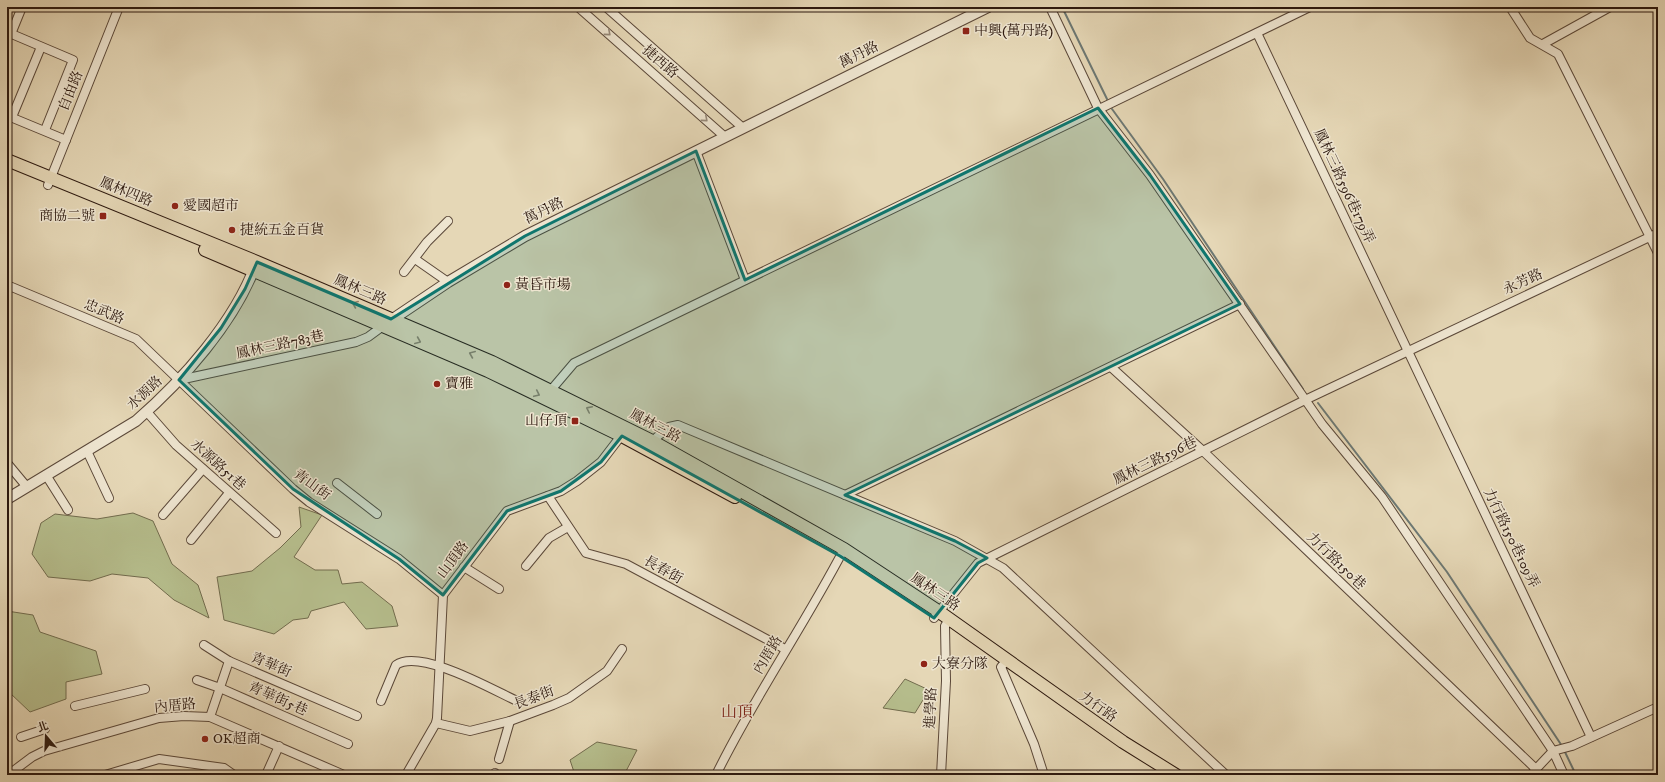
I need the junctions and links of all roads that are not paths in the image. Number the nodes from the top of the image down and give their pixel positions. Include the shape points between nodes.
1 (22, 7) edge
2 (423, 7) edge
3 (435, 7) edge
4 (578, 7) edge
5 (606, 7) edge
6 (988, 7) edge
7 (1050, 7) edge
8 (1310, 7) edge
9 (1510, 7) edge
10 (1610, 7) edge
11 (116, 8) edge
12 (970, 11) edge
13 (9, 33) edge
14 (1257, 33) junction
15 (1543, 44) junction
16 (41, 47) junction
17 (1098, 108) junction
18 (9, 116) edge
19 (743, 128) junction
20 (45, 130) junction
21 (726, 137) junction
22 (66, 140) junction
23 (696, 151) junction
24 (7, 160) edge
25 (7, 169) edge
26 (49, 181) junction
27 (448, 221) dead end
28 (1658, 233) edge
29 (1650, 236) junction
30 (1658, 253) edge
31 (415, 259) junction
32 (255, 266) junction
33 (404, 272) dead end
34 (745, 280) junction
35 (448, 282) junction
36 (7, 285) edge
37 (1240, 304) junction
38 (387, 323) junction
39 (1407, 351) junction
40 (1112, 367) junction
41 (179, 380) junction
42 (551, 390) junction
43 (1305, 400) junction
44 (147, 412) junction
45 (625, 432) junction
46 (652, 441) junction
47 (87, 451) junction
48 (1203, 451) junction
49 (7, 463) edge
50 (203, 470) junction
51 (46, 475) junction
52 (337, 483) dead end
53 (27, 487) junction
54 (229, 493) junction
55 (844, 495) junction
56 (548, 496) junction
57 (109, 498) dead end
58 (7, 499) edge
59 (68, 510) dead end
60 (376, 514) dead end
61 (163, 515) dead end
62 (568, 526) junction
63 (276, 533) dead end
64 (191, 540) dead end
65 (842, 552) junction
66 (987, 558) junction
67 (526, 566) dead end
68 (464, 567) junction
69 (499, 589) dead end
70 (442, 595) junction
71 (936, 615) junction
72 (947, 622) junction
73 (204, 645) dead end
74 (622, 649) dead end
75 (785, 649) junction
76 (229, 661) junction
77 (1004, 664) junction
78 (439, 665) junction
79 (198, 680) dead end
80 (220, 688) junction
81 (145, 689) dead end
82 (381, 701) dead end
83 (517, 701) dead end
84 (75, 706) dead end
85 (1658, 707) edge
86 (357, 716) dead end
87 (210, 717) junction
88 (510, 721) junction
89 (436, 723) junction
90 (45, 729) dead end
91 (21, 737) dead end
92 (1591, 737) junction
93 (348, 744) dead end
94 (278, 746) junction
95 (1553, 751) junction
96 (499, 759) dead end
97 (1533, 772) edge
98 (8, 775) edge
99 (105, 775) edge
100 (234, 775) edge
101 (266, 775) edge
102 (344, 775) edge
103 (406, 775) edge
104 (716, 775) edge
105 (941, 775) edge
106 (1044, 775) edge
107 (1161, 775) edge
108 (1176, 775) edge
109 (1226, 775) edge
110 (1564, 775) edge

1 - 13 street
2 - 3 street
4 -> 21 street, 捷西路
5 - 19 street, 捷西路
6 - 12 street, 萬丹路
7 - 17 street
8 - 14 street
9 - 15 street via 1527,35
10 - 15 street
11 - 22 street, 自由路
12 - 19 street, 萬丹路
13 - 16 street, 自由路
14 - 17 street
14 - 39 street, 鳳林三路596巷179弄
15 - 29 street via 1558,54
16 - 18 street
16 - 20 street, 自由路 via 73,60
17 - 34 street
17 - 37 street via 1150,175
18 - 20 street
19 - 21 street, 萬丹路
20 - 22 street
21 - 23 street, 萬丹路
22 - 26 street, 自由路
23 - 34 street
23 - 35 street, 萬丹路 via 525,236
24 - 26 main road, 鳳林四路
25 - 26 main road, 鳳林四路
26 - 32 main road, 鳳林四路
27 - 31 street via 427,242
28 - 29 street, 永芳路
29 - 30 street
29 - 39 street, 永芳路
31 - 33 street
31 - 35 street
32 - 38 main road, 鳳林三路
32 - 41 street, 水源路 via 245,289 221,328
34 - 42 street via 574,363
35 - 38 street, 萬丹路
36 - 41 street, 忠武路 via 136,339
37 - 40 street
37 - 43 street
38 - 41 street, 鳳林三路783巷 via 368,337 356,342
42 -> 38 main road, 鳳林三路 via 492,362
38 -> 45 main road, 鳳林三路
39 - 43 street, 鳳林三路596巷
39 - 92 street, 力行路150巷109弄
40 - 48 street, 力行路150巷
40 - 55 street
41 - 44 street, 水源路
41 - 70 street, 青山街 via 292,489 399,559
45 -> 42 main road, 鳳林三路
43 - 48 street, 鳳林三路596巷
43 - 95 street via 1382,497
44 - 47 street, 水源路
44 - 50 street, 水源路51巷 via 176,445
45 - 46 main road, 鳳林三路
45 - 56 street, 山頂路 via 601,462 566,488
45 - 65 main road, 鳳林三路
46 - 55 street via 669,427 678,424
46 - 65 main road, 鳳林三路
47 - 51 street, 水源路
47 - 57 street
48 - 66 street, 鳳林三路596巷
48 - 97 street, 力行路150巷
49 - 53 street
50 - 54 street, 水源路51巷
50 - 61 street
51 - 53 street, 水源路
51 - 59 street
52 - 60 street
53 - 58 street, 水源路
54 - 63 street, 水源路51巷
54 - 64 street
55 - 66 street via 955,541
56 - 62 street, 長春街
56 - 68 street, 山頂路 via 507,511
62 - 67 street via 549,538
62 - 75 street, 長春街 via 586,553 626,564
65 - 71 main road, 鳳林三路
65 - 75 street, 內厝路
66 - 71 street, 鳳林三路596巷 via 978,563
66 - 109 street via 1003,568
68 - 69 street
68 - 70 street, 山頂路
70 - 78 street, 山頂路
71 - 72 main road, 鳳林三路
72 - 77 main road, 鳳林三路
72 - 105 street, 進學路
73 - 76 street
74 - 88 street, 長泰街 via 607,671 569,698
75 - 104 street, 內厝路
76 - 80 street, 青華街
76 - 86 street, 青華街
77 - 106 street
77 - 107 main road, 力行路 via 1119,749
77 - 108 main road, 力行路
78 - 82 street via 405,661 398,663
78 - 83 street
78 - 89 street, 山頂路
79 - 80 street, 青華街5巷
80 - 87 street, 青華街
80 - 93 street, 青華街5巷
81 - 84 street
85 - 92 street
87 - 94 street, 內厝路
87 - 98 street, 內厝路 via 159,718 44,751
88 - 89 street, 長泰街 via 470,731
88 - 96 street
89 - 103 street, 山頂路
90 - 91 street
92 - 95 street
94 - 101 street
94 - 102 street, 內厝路
95 - 97 street
95 - 110 street
99 - 100 street via 159,759 224,768

